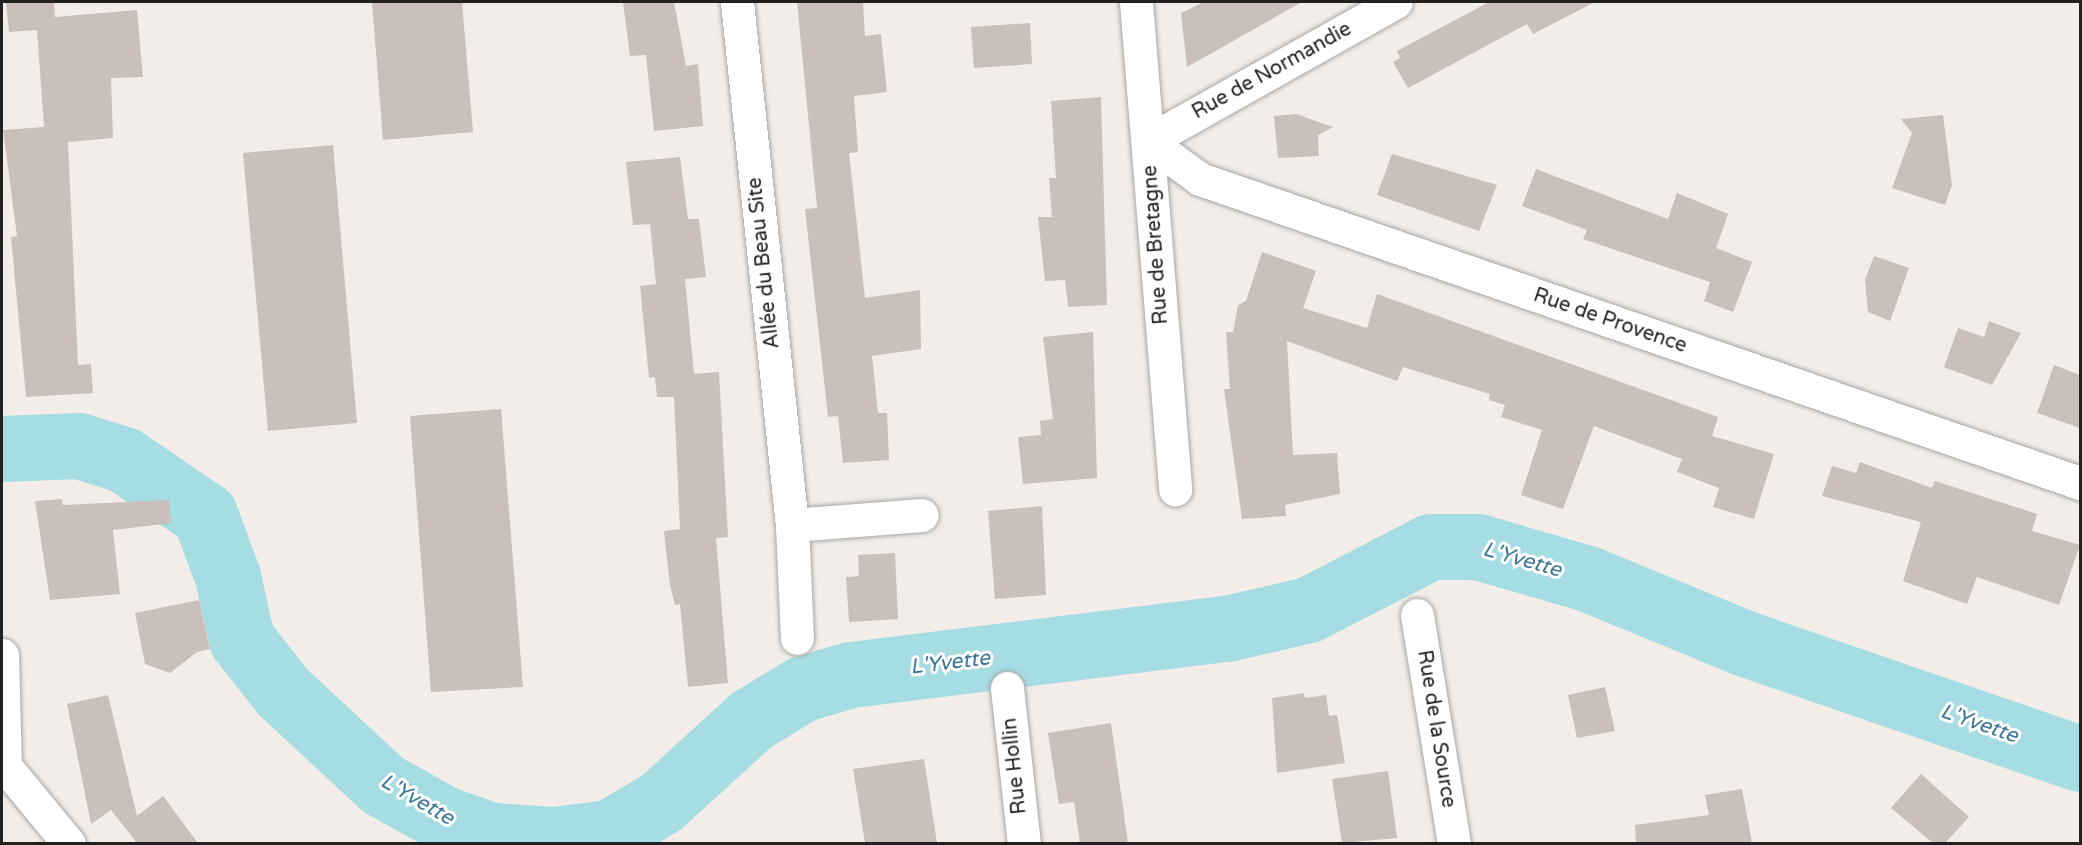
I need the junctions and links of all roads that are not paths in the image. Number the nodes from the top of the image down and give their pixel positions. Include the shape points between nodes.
1 (736, 2) edge
2 (1136, 2) edge
3 (1396, 2) edge
4 (1148, 141) junction
5 (2080, 483) edge
6 (1175, 489) dead end
7 (922, 515) dead end
8 (792, 525) junction
9 (1417, 615) dead end
10 (797, 638) dead end
11 (2, 655) edge
12 (1007, 688) dead end
13 (3, 769) edge
14 (69, 843) edge
15 (1024, 843) edge
16 (1454, 843) edge

1 - 8 street, Allée du Beau Site
2 - 4 street, Rue de Bretagne
3 - 4 street, Rue de Normandie
4 - 5 street, Rue de Provence via 1200,178
4 - 6 street, Rue de Bretagne
7 - 8 street
8 - 10 street, Allée du Beau Site
9 - 16 street, Rue de la Source
11 - 13 street
12 - 15 street, Rue Hollin
13 - 14 street

